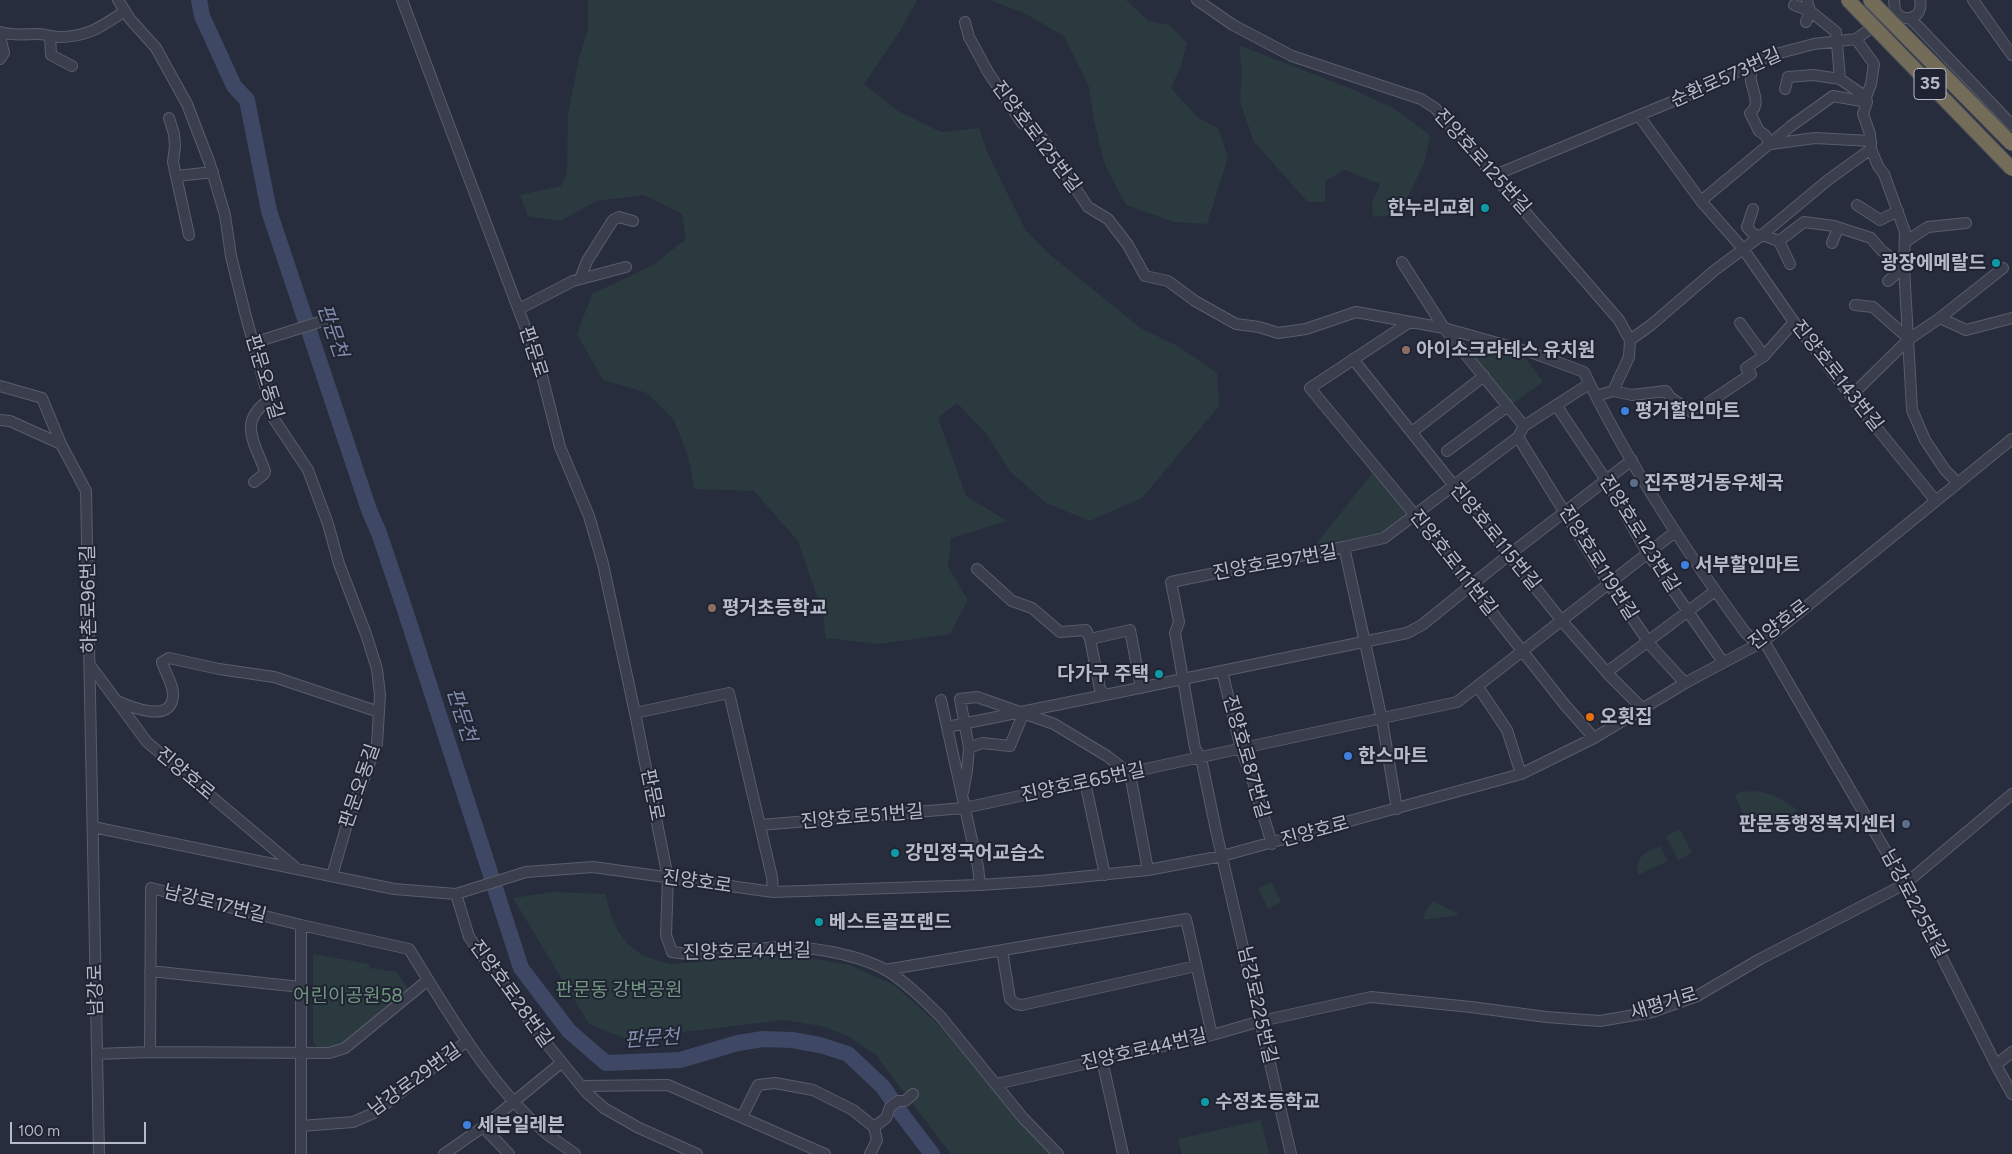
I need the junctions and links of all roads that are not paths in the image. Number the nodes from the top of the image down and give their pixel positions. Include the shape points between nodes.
1 (118, 0) edge
2 (402, 0) edge
3 (1197, 0) edge
4 (1848, 0) edge
5 (1870, 0) edge
6 (1894, 0) edge
7 (1920, 0) edge
8 (1973, 0) edge
9 (1794, 5) dead end
10 (1808, 5) edge
11 (125, 11) junction
12 (1894, 11) junction
13 (1910, 18) junction
14 (964, 22) dead end
15 (1806, 22) dead end
16 (0, 34) edge
17 (50, 36) junction
18 (1856, 39) junction
19 (1837, 42) junction
20 (2012, 55) edge
21 (0, 59) edge
22 (1752, 64) junction
23 (72, 66) dead end
24 (1840, 79) junction
25 (1785, 89) dead end
26 (1866, 99) junction
27 (1640, 116) junction
28 (169, 118) dead end
29 (2012, 125) edge
30 (1770, 144) junction
31 (2012, 144) edge
32 (1871, 147) junction
33 (2012, 169) edge
34 (213, 172) junction
35 (1495, 175) junction
36 (177, 176) junction
37 (1701, 201) junction
38 (1857, 205) dead end
39 (1753, 209) dead end
40 (1898, 212) junction
41 (633, 220) dead end
42 (1966, 223) dead end
43 (1838, 228) junction
44 (189, 235) dead end
45 (1762, 236) junction
46 (1779, 241) junction
47 (1905, 242) junction
48 (1832, 243) dead end
49 (1744, 250) junction
50 (1402, 262) dead end
51 (1790, 264) dead end
52 (626, 267) dead end
53 (1904, 267) junction
54 (2003, 268) dead end
55 (580, 279) junction
56 (1888, 281) dead end
57 (1855, 305) dead end
58 (519, 309) junction
59 (1940, 318) junction
60 (2012, 318) edge
61 (329, 319) dead end
62 (1410, 322) junction
63 (1794, 322) junction
64 (1740, 323) dead end
65 (1444, 328) junction
66 (1909, 338) junction
67 (1630, 340) junction
68 (253, 343) junction
69 (1764, 356) junction
70 (1353, 359) junction
71 (1484, 376) junction
72 (1590, 384) junction
73 (0, 386) edge
74 (1613, 391) junction
75 (1596, 396) junction
76 (1851, 396) junction
77 (269, 400) junction
78 (1556, 405) junction
79 (1508, 406) junction
80 (0, 420) edge
81 (1524, 426) junction
82 (1412, 432) junction
83 (1518, 437) junction
84 (2012, 438) edge
85 (60, 444) junction
86 (1447, 451) dead end
87 (1632, 460) junction
88 (1606, 480) junction
89 (254, 482) dead end
90 (1957, 482) junction
91 (1454, 485) junction
92 (1935, 500) junction
93 (1566, 513) junction
94 (1415, 514) junction
95 (1675, 532) junction
96 (1344, 547) junction
97 (1510, 554) junction
98 (1648, 554) junction
99 (977, 569) dead end
100 (1171, 582) joint
101 (1608, 584) junction
102 (1471, 586) junction
103 (1715, 590) junction
104 (1688, 611) junction
105 (1562, 621) junction
106 (1090, 639) junction
107 (1648, 641) junction
108 (1764, 641) junction
109 (1366, 643) junction
110 (1523, 651) junction
111 (1723, 662) junction
112 (90, 665) junction
113 (1222, 671) junction
114 (1607, 672) junction
115 (1183, 679) junction
116 (1685, 683) junction
117 (978, 685) dead end
118 (1478, 687) junction
119 (1141, 688) junction
120 (1105, 695) junction
121 (977, 697) junction
122 (941, 700) dead end
123 (116, 701) junction
124 (1643, 709) junction
125 (379, 712) junction
126 (635, 712) junction
127 (1024, 712) junction
128 (1382, 720) junction
129 (964, 724) junction
130 (947, 727) junction
131 (1594, 738) junction
132 (969, 748) junction
133 (1241, 750) junction
134 (1201, 758) junction
135 (1130, 774) junction
136 (1521, 774) junction
137 (1085, 782) junction
138 (2012, 794) edge
139 (962, 796) junction
140 (964, 808) junction
141 (1397, 809) junction
142 (760, 825) junction
143 (93, 827) junction
144 (1272, 844) junction
145 (1222, 856) junction
146 (296, 868) junction
147 (1148, 870) junction
148 (1105, 875) junction
149 (332, 876) junction
150 (668, 878) junction
151 (1905, 884) junction
152 (980, 885) junction
153 (774, 892) junction
154 (461, 893) junction
155 (301, 926) junction
156 (1002, 950) junction
157 (1196, 966) junction
158 (885, 970) junction
159 (150, 971) junction
160 (428, 980) junction
161 (301, 986) junction
162 (1261, 1021) junction
163 (1212, 1035) junction
164 (467, 1041) junction
165 (150, 1052) junction
166 (2012, 1052) edge
167 (97, 1054) junction
168 (301, 1054) junction
169 (1102, 1060) junction
170 (561, 1063) junction
171 (1996, 1065) junction
172 (996, 1084) junction
173 (580, 1086) junction
174 (913, 1094) dead end
175 (2012, 1094) edge
176 (514, 1101) junction
177 (742, 1116) junction
178 (302, 1126) junction
179 (483, 1126) junction
180 (874, 1127) junction
181 (99, 1154) edge
182 (302, 1154) edge
183 (444, 1154) edge
184 (509, 1154) edge
185 (576, 1154) edge
186 (697, 1154) edge
187 (825, 1154) edge
188 (870, 1154) edge
189 (1058, 1154) edge
190 (1123, 1154) edge
191 (1291, 1154) edge

1 - 11 street, 판문오동길
2 - 58 street, 판문로
3 - 35 street, 진양호로125번길 via 1233,25 1292,56 1421,99 1435,108
4 - 33 highway, 35, bridge
5 - 31 highway, 35, bridge
6 - 12 street
7 - 13 street via 1920,10
8 - 20 street
9 - 10 street
10 - 15 street
10 - 19 street via 1836,32
11 - 17 street via 85,35
11 - 34 street, 판문오동길 via 156,48 187,104
12 - 13 street via 1901,17
12 - 18 street, 순환로573번길
13 - 29 street
14 - 62 street, 진양호로125번길 via 988,72 1022,123 1038,132 1088,206 1108,219 1128,245 1145,276 1168,281 1236,324 1278,333 1306,329 1356,312
16 - 17 street
16 - 21 street via 4,53
17 - 23 street via 51,55
18 - 19 street, 순환로573번길
18 - 26 street via 1874,64
19 - 22 street, 순환로573번길 via 1814,44 1768,56
19 - 24 street
22 - 27 street, 순환로573번길
22 - 30 street via 1750,80 1756,103 1750,113
24 - 25 street via 1813,75 1788,77
24 - 26 street
26 - 30 street via 1832,96
26 - 32 street via 1863,114
27 - 35 street, 순환로573번길
27 - 37 street, 진양호로143번길
28 - 36 street via 174,134 173,162
30 - 32 street via 1815,138 1870,141
30 - 37 street
32 - 40 street
32 - 45 street
34 - 36 street
34 - 68 street, 판문오동길
35 - 67 street, 진양호로125번길 via 1619,320
36 - 44 street
37 - 49 street, 진양호로143번길
38 - 40 street via 1880,220
39 - 45 street via 1747,227 1755,236
40 - 47 street
41 - 55 street via 620,217 613,220 587,261
42 - 47 street via 1928,226
43 - 46 street via 1804,222
43 - 48 street
43 - 53 street via 1871,238
45 - 46 street
45 - 49 street
46 - 51 street
47 - 53 street
49 - 63 street, 진양호로143번길
49 - 67 street
50 - 65 street
52 - 55 street
53 - 56 street
53 - 66 street
54 - 59 street
55 - 58 street
57 - 66 street via 1873,307
58 - 126 street, 판문로 via 539,364 560,447 589,516 603,564
59 - 60 street via 1966,330
59 - 66 street
61 - 68 street
62 - 65 street, 진양호로125번길
62 - 70 street
63 - 69 street
63 - 76 street, 진양호로143번길
64 - 69 street
65 - 71 street
65 - 72 street, 진양호로125번길 via 1533,353 1584,372
66 - 76 street
66 - 90 street via 1912,410 1925,440
67 - 74 street via 1629,358
68 - 77 street, 판문오동길
69 - 74 street via 1746,368 1751,374 1693,413 1666,391 1632,395
70 - 82 street, 진양호로115번길
70 - 94 street, 진양호로111번길 via 1310,388
71 - 79 street
71 - 82 street
72 - 75 street, 진양호로125번길
72 - 78 street
73 - 85 street, 하촌로96번길 via 42,398
74 - 75 street
75 - 87 street, 진양호로125번길
76 - 92 street, 진양호로143번길
77 - 89 street via 253,416 250,425 265,471
77 - 125 street, 판문오동길 via 274,419 308,470 328,524 377,669
78 - 81 street
78 - 88 street, 진양호로123번길
79 - 81 street
79 - 86 street
80 - 85 street via 10,421
81 - 83 street
82 - 91 street, 진양호로115번길
83 - 91 street
83 - 93 street, 진양호로119번길
84 - 90 street, 진양호로
85 - 112 street, 하촌로96번길 via 86,491
87 - 88 street
87 - 95 street, 진양호로125번길
88 - 93 street
88 - 98 street, 진양호로123번길
90 - 92 street, 진양호로
91 - 94 street
91 - 97 street, 진양호로115번길
92 - 108 street, 진양호로
93 - 97 street
93 - 101 street, 진양호로119번길
94 - 96 street via 1384,538
94 - 102 street, 진양호로111번길
95 - 98 street
95 - 103 street, 진양호로125번길
96 - 100 street, 진양호로97번길
96 - 109 street, 진양호로97번길
97 - 102 street
97 - 105 street, 진양호로115번길
98 - 101 street
98 - 104 street, 진양호로123번길
99 - 106 street via 1012,601 1032,608 1060,632 1086,630
100 - 115 street, 남강로225번길 via 1179,622 1175,633
101 - 105 street
101 - 107 street, 진양호로119번길
102 - 109 street via 1422,626
102 - 110 street, 진양호로111번길
103 - 104 street
103 - 108 street, 진양호로125번길 via 1750,638
104 - 107 street
104 - 111 street, 진양호로123번길
105 - 110 street
105 - 114 street, 진양호로115번길
106 - 119 street via 1130,630
106 - 120 street via 1100,689
107 - 114 street
107 - 116 street, 진양호로119번길
108 - 111 street, 진양호로
108 - 151 street, 남강로225번길
109 - 113 street
109 - 128 street, 진양호로97번길
110 - 118 street
110 - 131 street, 진양호로111번길
111 - 116 street, 진양호로
112 - 123 street, 진양호로
112 - 143 street, 하촌로96번길
113 - 115 street
113 - 133 street, 진양호로87번길
114 - 124 street, 진양호로115번길
115 - 119 street
115 - 134 street, 남강로225번길 via 1195,748
116 - 124 street, 진양호로
117 - 121 street
118 - 128 street via 1457,702
118 - 136 street via 1507,730
119 - 120 street
120 - 127 street
121 - 127 street
121 - 129 street via 960,699
122 - 130 street
123 - 125 street via 147,712 161,711 169,706 173,696 162,662 169,658 274,676
123 - 146 street, 진양호로 via 147,742
124 - 131 street, 진양호로
125 - 149 street, 판문오동길 via 377,744 347,824
126 - 142 street via 729,693
126 - 150 street, 판문로
127 - 129 street
127 - 132 street via 1010,746 982,743
127 - 135 street via 1054,724
128 - 133 street
128 - 141 street, 진양호로97번길
129 - 130 street
129 - 132 street
130 - 139 street
131 - 136 street, 진양호로
132 - 139 street
133 - 134 street, 진양호로65번길
133 - 144 street, 진양호로87번길
134 - 135 street, 진양호로65번길
134 - 145 street, 남강로225번길
135 - 137 street, 진양호로65번길
135 - 147 street
136 - 141 street, 진양호로
137 - 140 street, 진양호로65번길
137 - 148 street
138 - 151 street, 새평거로
139 - 140 street
140 - 142 street, 진양호로51번길
140 - 152 street
141 - 144 street, 진양호로
142 - 153 street
143 - 146 street, 진양호로
143 - 167 street, 남강로
144 - 145 street, 진양호로
145 - 147 street, 진양호로
145 - 162 street, 남강로225번길
146 - 149 street, 진양호로
147 - 148 street, 진양호로
148 - 152 street, 진양호로
149 - 154 street, 진양호로 via 394,889
150 - 153 street, 진양호로
150 - 154 street, 진양호로 via 593,867 526,872
150 - 158 street, 진양호로44번길 via 666,935 672,952 689,955 800,947 848,956
151 - 162 street, 새평거로 via 1760,959 1697,996 1652,1012 1600,1021 1370,997
151 - 171 street, 남강로225번길
152 - 153 street, 진양호로
154 - 170 street, 진양호로28번길 via 469,937
155 - 159 street, 남강로17번길 via 151,888
155 - 160 street, 남강로17번길 via 409,950
155 - 161 street
156 - 157 street via 1186,919
156 - 157 street via 1010,999 1022,1006
156 - 158 street
157 - 163 street
158 - 172 street, 진양호로44번길 via 941,1017
159 - 161 street
159 - 165 street, 남강로17번길
160 - 164 street, 남강로17번길
160 - 168 street via 345,1048 329,1054
161 - 168 street
162 - 163 street, 진양호로44번길
162 - 191 street, 남강로225번길
163 - 169 street, 진양호로44번길
164 - 176 street, 남강로17번길
164 - 178 street, 남강로29번길 via 374,1113 353,1122
165 - 167 street
165 - 168 street
166 - 171 street
167 - 181 street, 남강로
168 - 178 street
169 - 172 street, 진양호로44번길
169 - 190 street
170 - 173 street, 진양호로28번길
170 - 176 street
171 - 175 street, 남강로225번길
172 - 189 street, 진양호로44번길
173 - 177 street via 668,1085
173 - 186 street, 진양호로28번길 via 604,1108
174 - 180 street via 890,1107 886,1118
176 - 179 street
176 - 185 street, 남강로17번길 via 547,1134
177 - 180 street via 758,1085 775,1083 813,1090 853,1110
177 - 187 street
178 - 182 street
179 - 183 street
179 - 184 street
180 - 188 street via 877,1140

